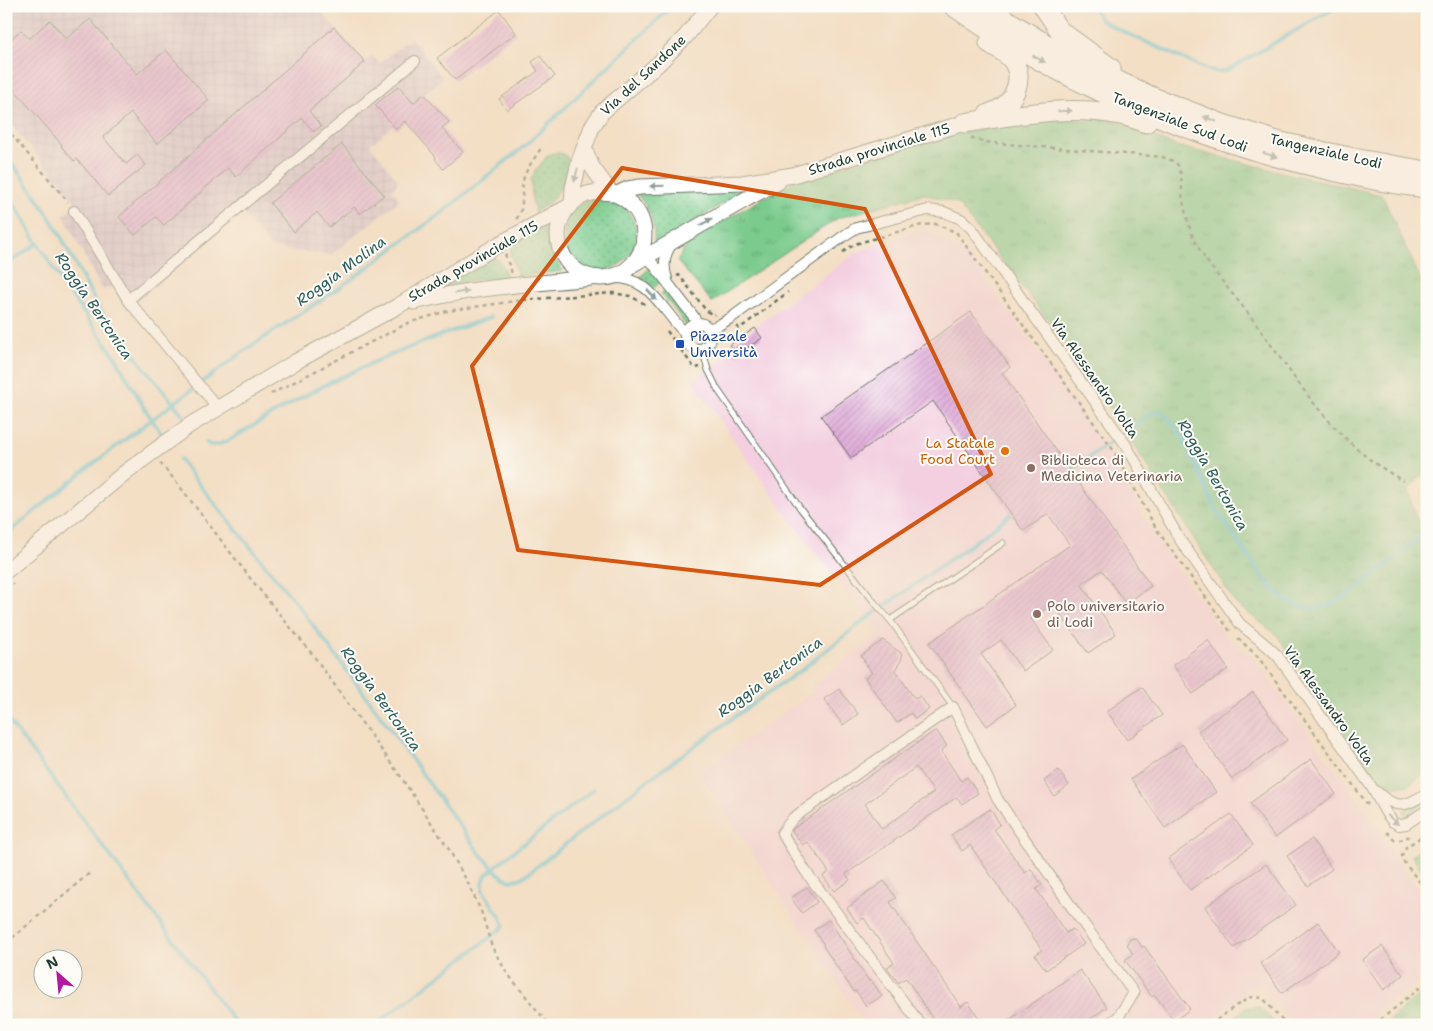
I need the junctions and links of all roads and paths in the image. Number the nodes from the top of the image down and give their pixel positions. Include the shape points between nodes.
1 (710, 6) edge
2 (984, 6) edge
3 (1043, 6) edge
4 (955, 8) edge
5 (415, 61) dead end
6 (1153, 97) junction
7 (961, 124) junction
8 (6, 128) edge
9 (1241, 147) junction
10 (584, 148) junction
11 (1427, 171) edge
12 (793, 175) junction
13 (1427, 188) edge
14 (614, 193) junction
15 (569, 206) junction
16 (74, 211) joint
17 (674, 241) junction
18 (645, 249) junction
19 (841, 253) dead end
20 (602, 278) junction
21 (668, 283) junction
22 (795, 287) dead end
23 (653, 295) junction
24 (128, 300) junction
25 (644, 304) junction
26 (398, 306) junction
27 (649, 309) dead end
28 (731, 318) junction
29 (697, 324) junction
30 (664, 328) dead end
31 (709, 329) junction
32 (686, 334) junction
33 (702, 348) junction
34 (706, 365) junction
35 (268, 396) dead end
36 (218, 408) junction
37 (150, 453) junction
38 (1403, 480) dead end
39 (1003, 543) dead end
40 (6, 571) edge
41 (888, 618) junction
42 (953, 707) junction
43 (1371, 786) junction
44 (1427, 793) edge
45 (1368, 805) dead end
46 (1427, 810) edge
47 (1385, 829) dead end
48 (1411, 834) dead end
49 (1427, 834) edge
50 (91, 872) dead end
51 (1427, 891) edge
52 (6, 943) edge
53 (1427, 982) edge
54 (549, 1025) edge
55 (921, 1025) edge
56 (1107, 1025) edge
57 (1210, 1025) edge
58 (1286, 1025) edge
59 (1374, 1025) edge

1 - 10 main road, Via del Sandone via 658,64 602,112
2 - 6 highway, Tangenziale Lodi via 1069,58
3 - 6 highway via 1059,30
4 - 7 highway via 974,32 1009,57 1018,76 1009,101 999,110
4 -> 9 highway, Tangenziale Sud Lodi via 1099,91
5 - 24 street
11 -> 6 highway, Tangenziale Lodi via 1277,140 1223,124
7 -> 9 highway via 1043,112 1096,111 1136,119 1193,141
7 - 12 main road, Strada provinciale 115
7 - 38 path via 968,136 983,142 1163,157 1177,164 1191,230 1214,271 1306,394 1340,433 1372,462
8 - 16 path
9 -> 13 highway, Tangenziale Sud Lodi via 1396,185
10 - 14 main road via 592,166
10 -> 15 main road, Via del Sandone
12 -> 14 main road, Strada provinciale 115 via 742,183 640,187
17 -> 12 main road, Strada provinciale 115
14 - 15 main road via 589,193 576,198
14 - 18 main road via 629,201 638,212 643,224
15 - 20 main road via 559,222 560,251 568,264 580,273
15 - 26 main road, Strada provinciale 115
16 - 24 street
17 - 18 main road, Strada provinciale 115
17 - 21 street via 666,252
18 - 20 main road, Strada provinciale 115 via 622,273
18 - 21 street
19 - 45 path via 855,244 922,226 935,224 956,232 1102,434 1158,530 1227,629 1258,657
20 -> 23 street via 621,277 637,282
26 -> 20 main road, Strada provinciale 115 via 476,290
21 - 28 path via 679,275 705,309 712,314 726,311
21 - 29 street
22 - 28 path via 739,329
23 - 25 path
23 - 32 street
24 - 36 street
25 - 27 path
25 - 35 path via 630,296 613,293 522,300 447,311 408,323
26 - 36 main road
28 - 31 street, Via Alessandro Volta
28 - 43 street, Via Alessandro Volta via 856,228 928,210 961,219 972,229 1126,445 1180,540 1240,624 1277,655
29 - 31 street
29 - 32 street via 691,326
30 - 34 path via 693,366
31 - 33 street via 711,339
32 - 33 street via 692,347
33 - 34 lane
34 - 41 lane via 718,390 788,492
36 - 37 main road
37 - 40 main road
37 - 54 path via 312,655 401,777 468,881 492,947 507,973
39 - 41 lane
41 - 42 lane
42 - 55 street via 793,818 782,833 806,872
42 - 56 street via 998,800 1134,993 1118,1017
43 - 44 street via 1387,801 1401,805
43 -> 46 street via 1386,813 1399,825
47 - 48 path via 1396,841
49 - 51 path via 1406,847 1402,856
50 - 52 path
53 - 59 path
57 - 58 path via 1251,997 1263,998

